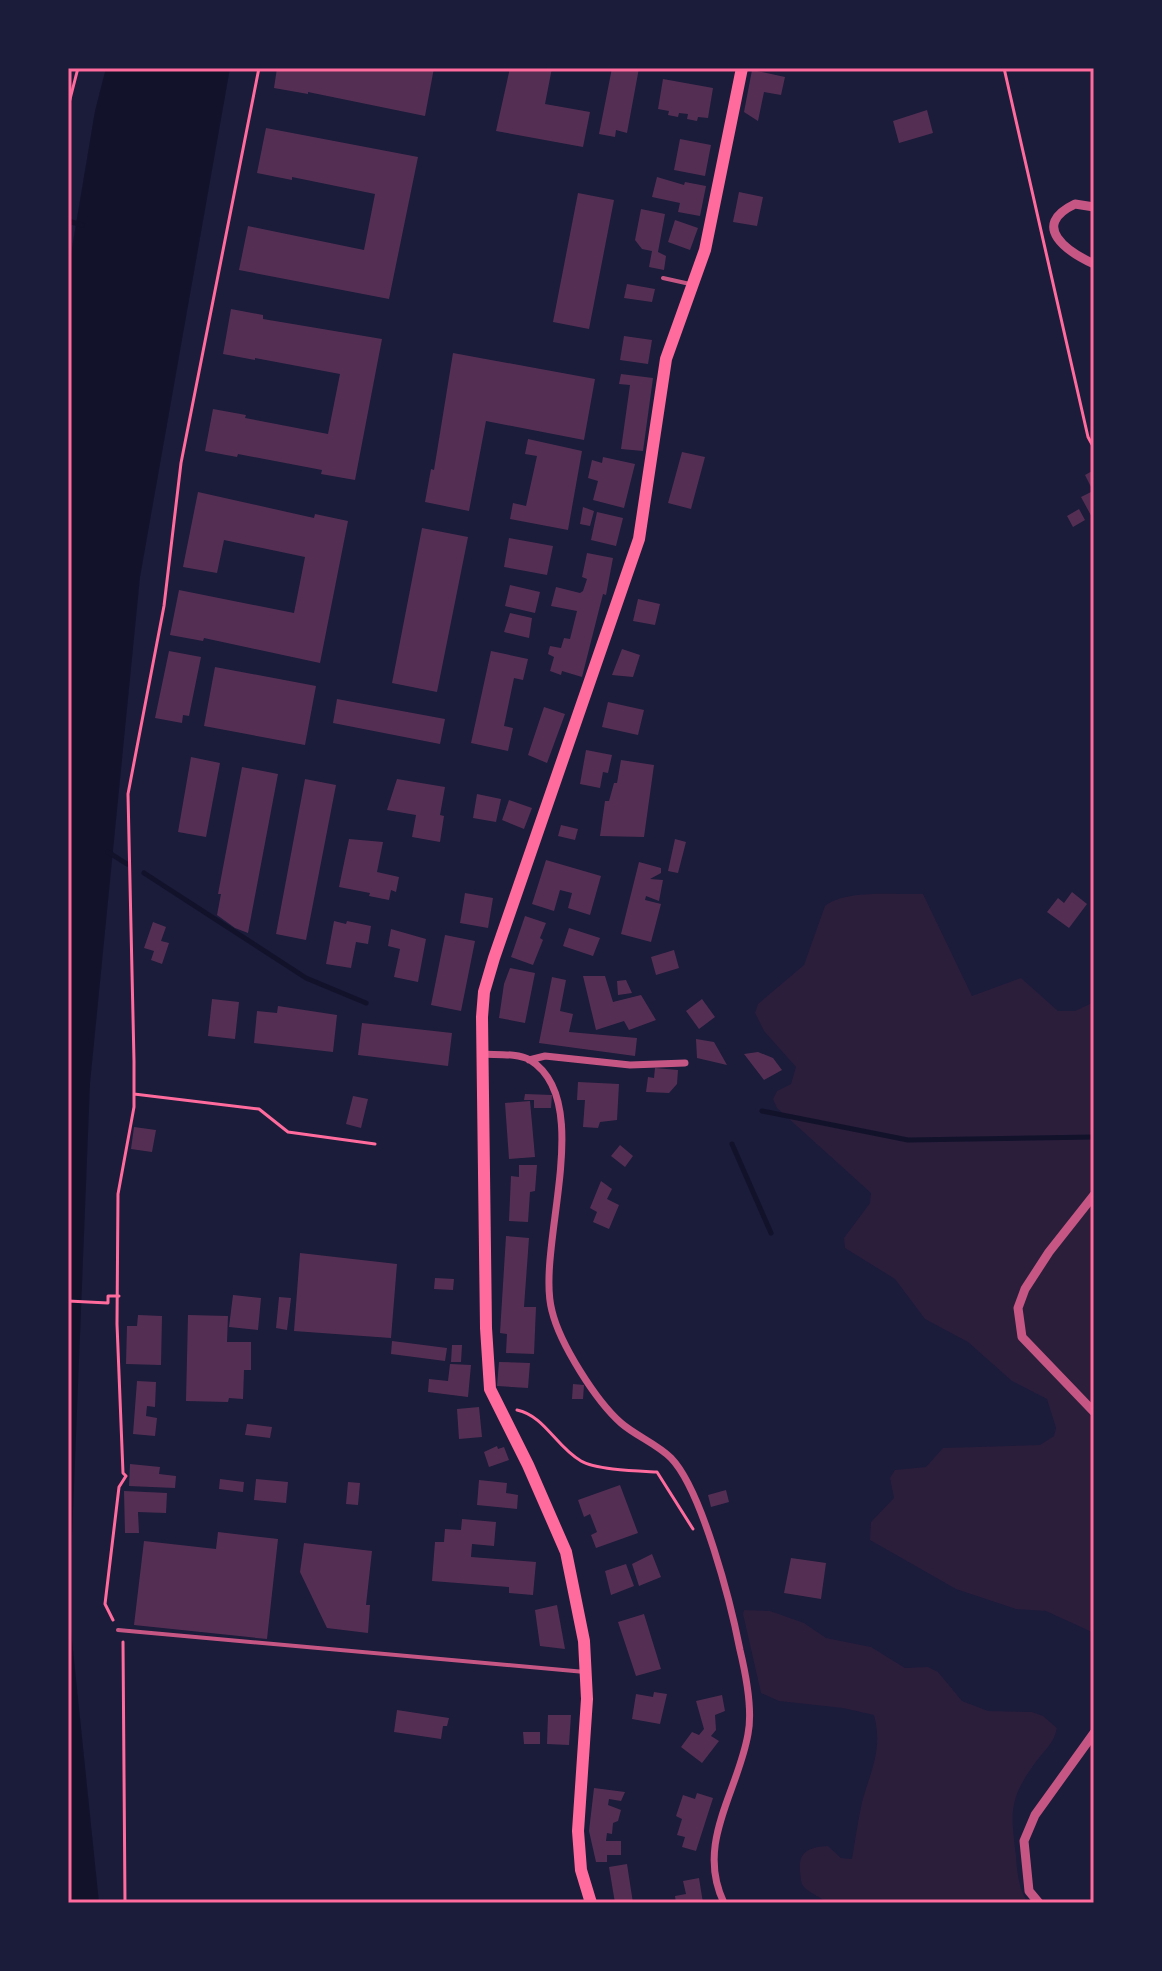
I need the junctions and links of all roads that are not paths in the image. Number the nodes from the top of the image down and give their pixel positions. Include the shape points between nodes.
1 (742, 68) edge
2 (1094, 207) edge
3 (1094, 264) edge
4 (663, 278) dead end
5 (692, 285) junction
6 (482, 1054) junction
7 (529, 1060) junction
8 (685, 1063) dead end
9 (1094, 1195) edge
10 (1094, 1412) edge
11 (118, 1630) road end
12 (587, 1673) junction
13 (1094, 1733) edge
14 (591, 1903) edge
15 (724, 1903) edge
16 (1039, 1903) edge

1 - 5 main road via 705,250
2 - 3 street via 1075,204 1054,224 1062,246
4 - 5 lane
5 - 6 main road via 666,359 639,539 494,958 484,992
6 - 7 street
6 - 12 main road via 490,1389 566,1552
7 - 8 street via 545,1056 630,1065
7 - 15 street via 541,1070 560,1111 551,1309 600,1397 620,1422 670,1457 690,1483 741,1651 749,1732 714,1847 716,1886
9 - 10 street via 1049,1252 1018,1308 1022,1337
11 - 12 lane
12 - 14 main road via 578,1831
13 - 16 street via 1035,1815 1024,1841 1029,1891

